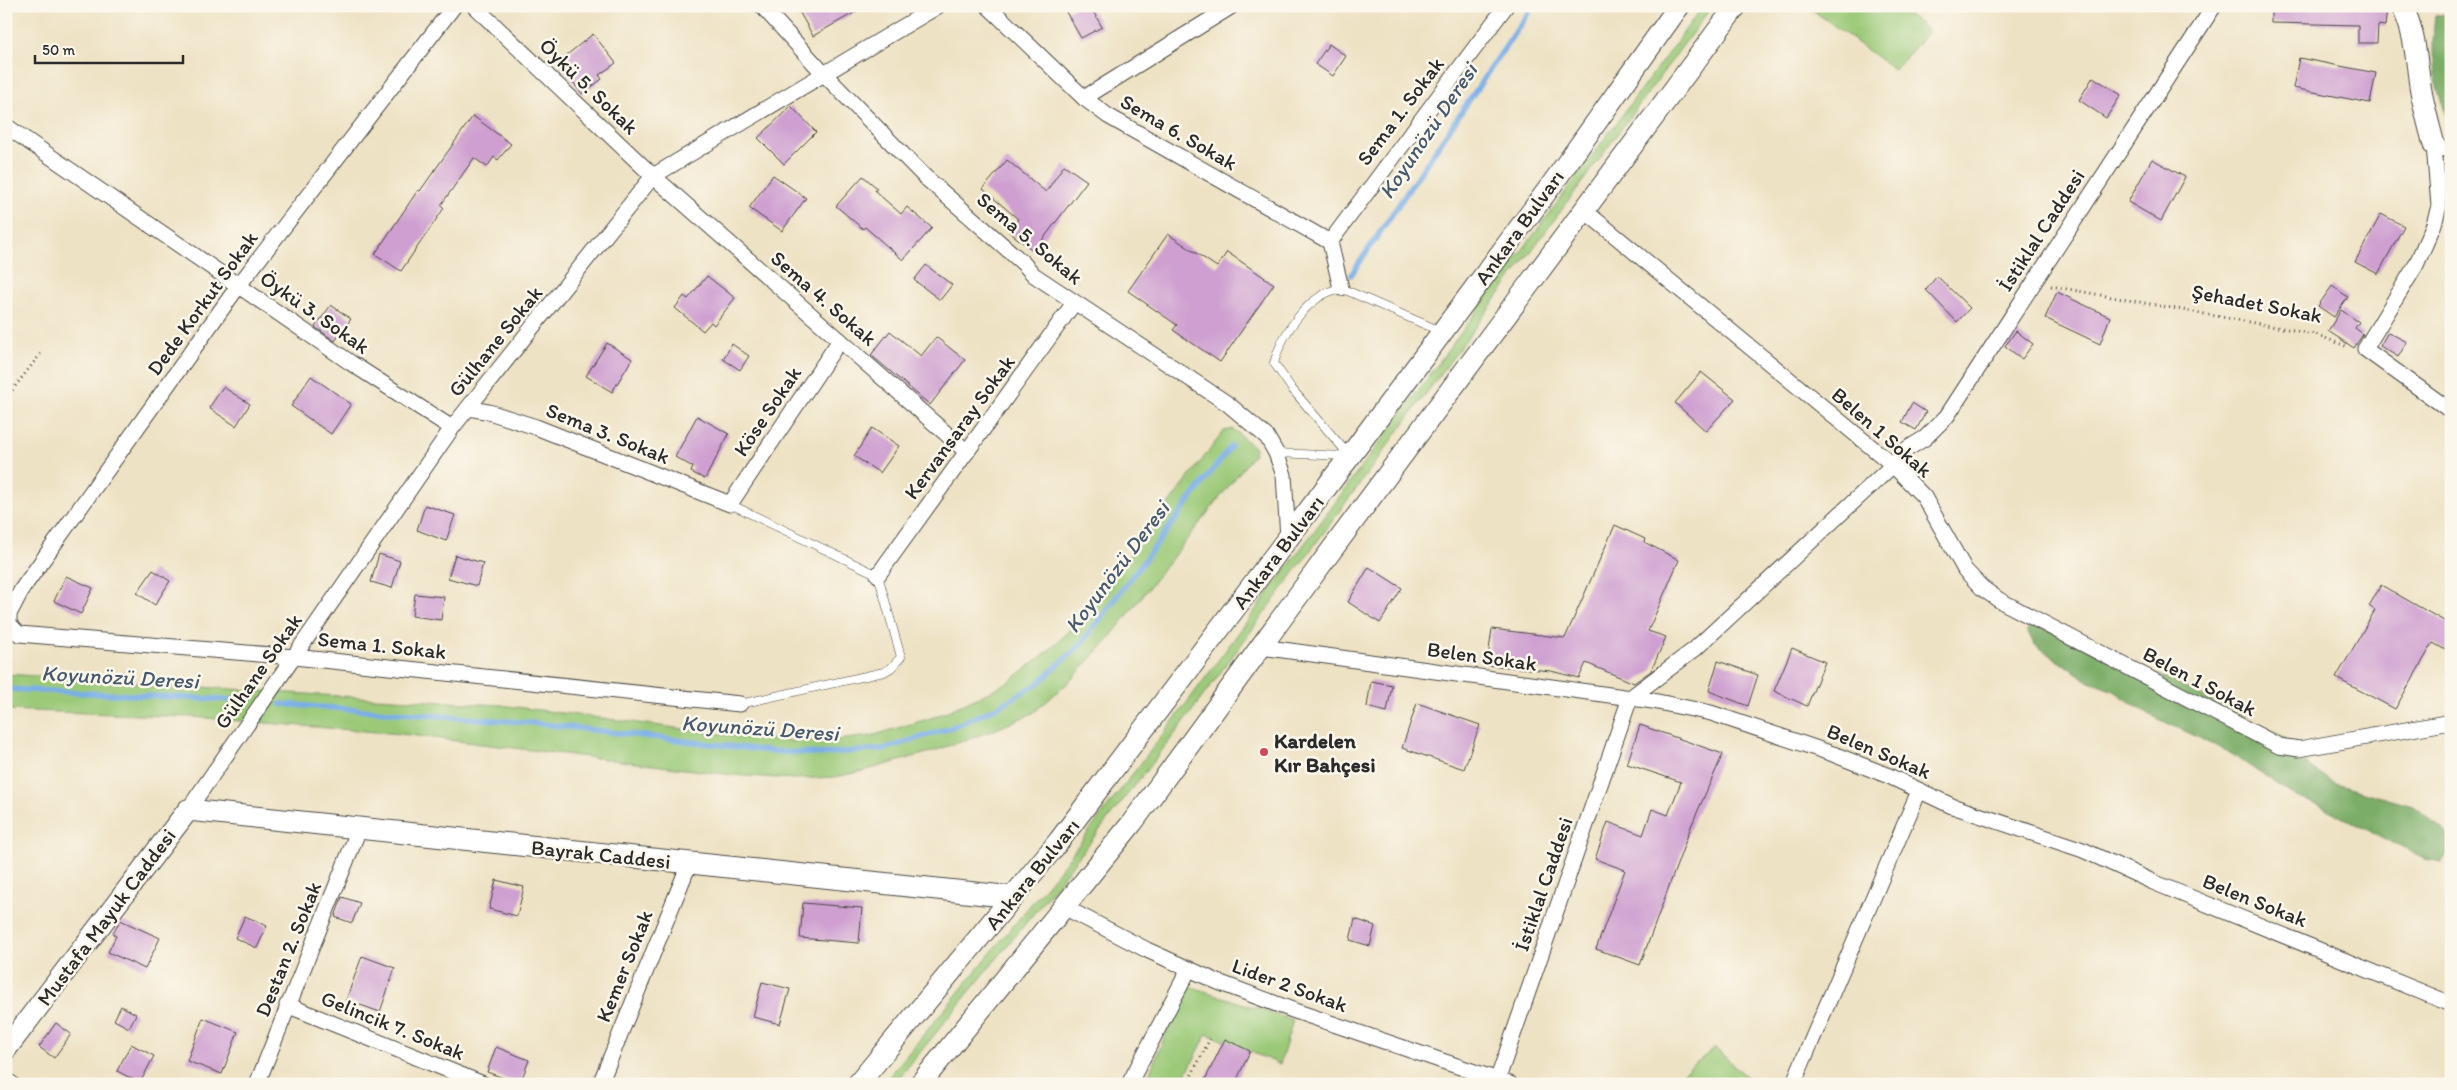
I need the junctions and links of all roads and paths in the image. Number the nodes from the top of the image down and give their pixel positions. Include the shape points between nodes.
1 (454, 6) edge
2 (474, 6) edge
3 (762, 6) edge
4 (938, 6) edge
5 (988, 6) edge
6 (1232, 6) edge
7 (1506, 6) edge
8 (1679, 6) edge
9 (1736, 6) edge
10 (2214, 6) edge
11 (2402, 6) edge
12 (824, 74) junction
13 (1084, 98) junction
14 (6, 126) edge
15 (2442, 148) edge
16 (653, 176) junction
17 (1585, 211) junction
18 (1330, 242) junction
19 (2032, 282) junction
20 (239, 285) junction
21 (1341, 288) junction
22 (1074, 303) junction
23 (1442, 332) junction
24 (840, 340) junction
25 (2365, 349) junction
26 (42, 352) dead end
27 (6, 398) edge
28 (468, 408) junction
29 (2451, 411) edge
30 (452, 428) junction
31 (967, 452) junction
32 (1276, 453) junction
33 (1350, 456) junction
34 (1893, 465) junction
35 (730, 504) junction
36 (1288, 538) junction
37 (878, 575) junction
38 (19, 634) joint
39 (1261, 647) junction
40 (294, 656) junction
41 (1630, 698) junction
42 (740, 704) joint
43 (2451, 722) edge
44 (1919, 791) junction
45 (188, 810) junction
46 (359, 829) junction
47 (689, 864) junction
48 (1013, 897) junction
49 (1064, 907) junction
50 (1189, 969) junction
51 (2451, 1004) edge
52 (288, 1005) junction
53 (1210, 1039) dead end
54 (6, 1049) edge
55 (6, 1080) edge
56 (1501, 1082) edge
57 (12, 1084) edge
58 (257, 1084) edge
59 (483, 1084) edge
60 (600, 1084) edge
61 (858, 1084) edge
62 (920, 1084) edge
63 (1129, 1084) edge
64 (1187, 1084) edge
65 (1793, 1084) edge

1 - 20 street, Dede Korkut Sokak
2 - 16 street, Öykü 5. Sokak
3 - 12 street, Sema 5. Sokak
4 - 12 street, Gülhane Sokak
5 - 13 street, Sema 6. Sokak
6 - 13 street
7 - 18 street, Sema 1. Sokak
8 - 23 main road, Ankara Bulvarı
9 - 17 main road, Ankara Bulvarı
10 - 19 street, İstiklal Caddesi
11 - 15 main road via 2412,30 2420,86
12 - 16 street, Gülhane Sokak
12 - 22 street, Sema 5. Sokak via 926,176 1034,275
13 - 18 street, Sema 6. Sokak via 1108,116
14 - 20 street, Öykü 3. Sokak
15 - 25 street via 2440,206 2434,224 2416,265
16 - 24 street, Sema 4. Sokak
16 - 28 street, Gülhane Sokak
17 - 34 street, Belen 1 Sokak
17 - 39 main road, Ankara Bulvarı
18 - 21 street
19 - 25 path, Şehadet Sokak via 2315,334 2363,353
19 - 34 street, İstiklal Caddesi via 1947,416
20 - 30 street, Öykü 3. Sokak
20 - 38 street, Dede Korkut Sokak via 14,601 9,624
21 - 23 lane
21 - 33 lane via 1316,299 1290,329 1274,363 1292,389
22 - 31 street, Kervansaray Sokak
22 - 32 street, Sema 5. Sokak via 1228,404 1267,437
23 - 33 main road, Ankara Bulvarı
24 - 31 street, Sema 4. Sokak
24 - 35 street, Köse Sokak
25 - 29 street
26 - 27 path
28 - 30 street, Gülhane Sokak
28 - 35 street, Sema 3. Sokak via 536,427
30 - 40 street, Gülhane Sokak
31 - 37 street, Kervansaray Sokak
32 - 33 lane
32 - 36 street, Sema 5. Sokak via 1284,475
33 - 36 main road, Ankara Bulvarı
34 - 41 street, İstiklal Caddesi via 1695,648
34 - 43 street, Belen 1 Sokak via 1924,497 1965,570 1993,596 2279,746 2299,749
35 - 37 lane
36 - 48 main road, Ankara Bulvarı via 1059,842
37 - 42 lane via 901,657 891,668
38 - 40 street, Sema 1. Sokak
39 - 41 street, Belen Sokak
39 - 49 main road, Ankara Bulvarı via 1132,824
40 - 42 street, Sema 1. Sokak
40 - 45 street, Gülhane Sokak
41 - 44 street, Belen Sokak via 1711,713 1753,726 1841,757
41 - 56 street, İstiklal Caddesi
44 - 51 street, Belen Sokak via 1984,818 2083,850
44 - 65 street
45 - 46 main road, Bayrak Caddesi
45 - 54 main road, Mustafa Mayuk Caddesi
46 - 47 main road, Bayrak Caddesi
46 - 52 street, Destan 2. Sokak
47 - 48 main road, Bayrak Caddesi
47 - 60 street, Kemer Sokak
48 - 61 main road, Ankara Bulvarı
49 - 50 street, Lider 2 Sokak
49 - 62 main road, Ankara Bulvarı
50 - 56 street, Lider 2 Sokak via 1295,1011
50 - 63 street
52 - 58 street, Destan 2. Sokak
52 - 59 street, Gelincik 7. Sokak
53 - 64 path
55 - 57 street

